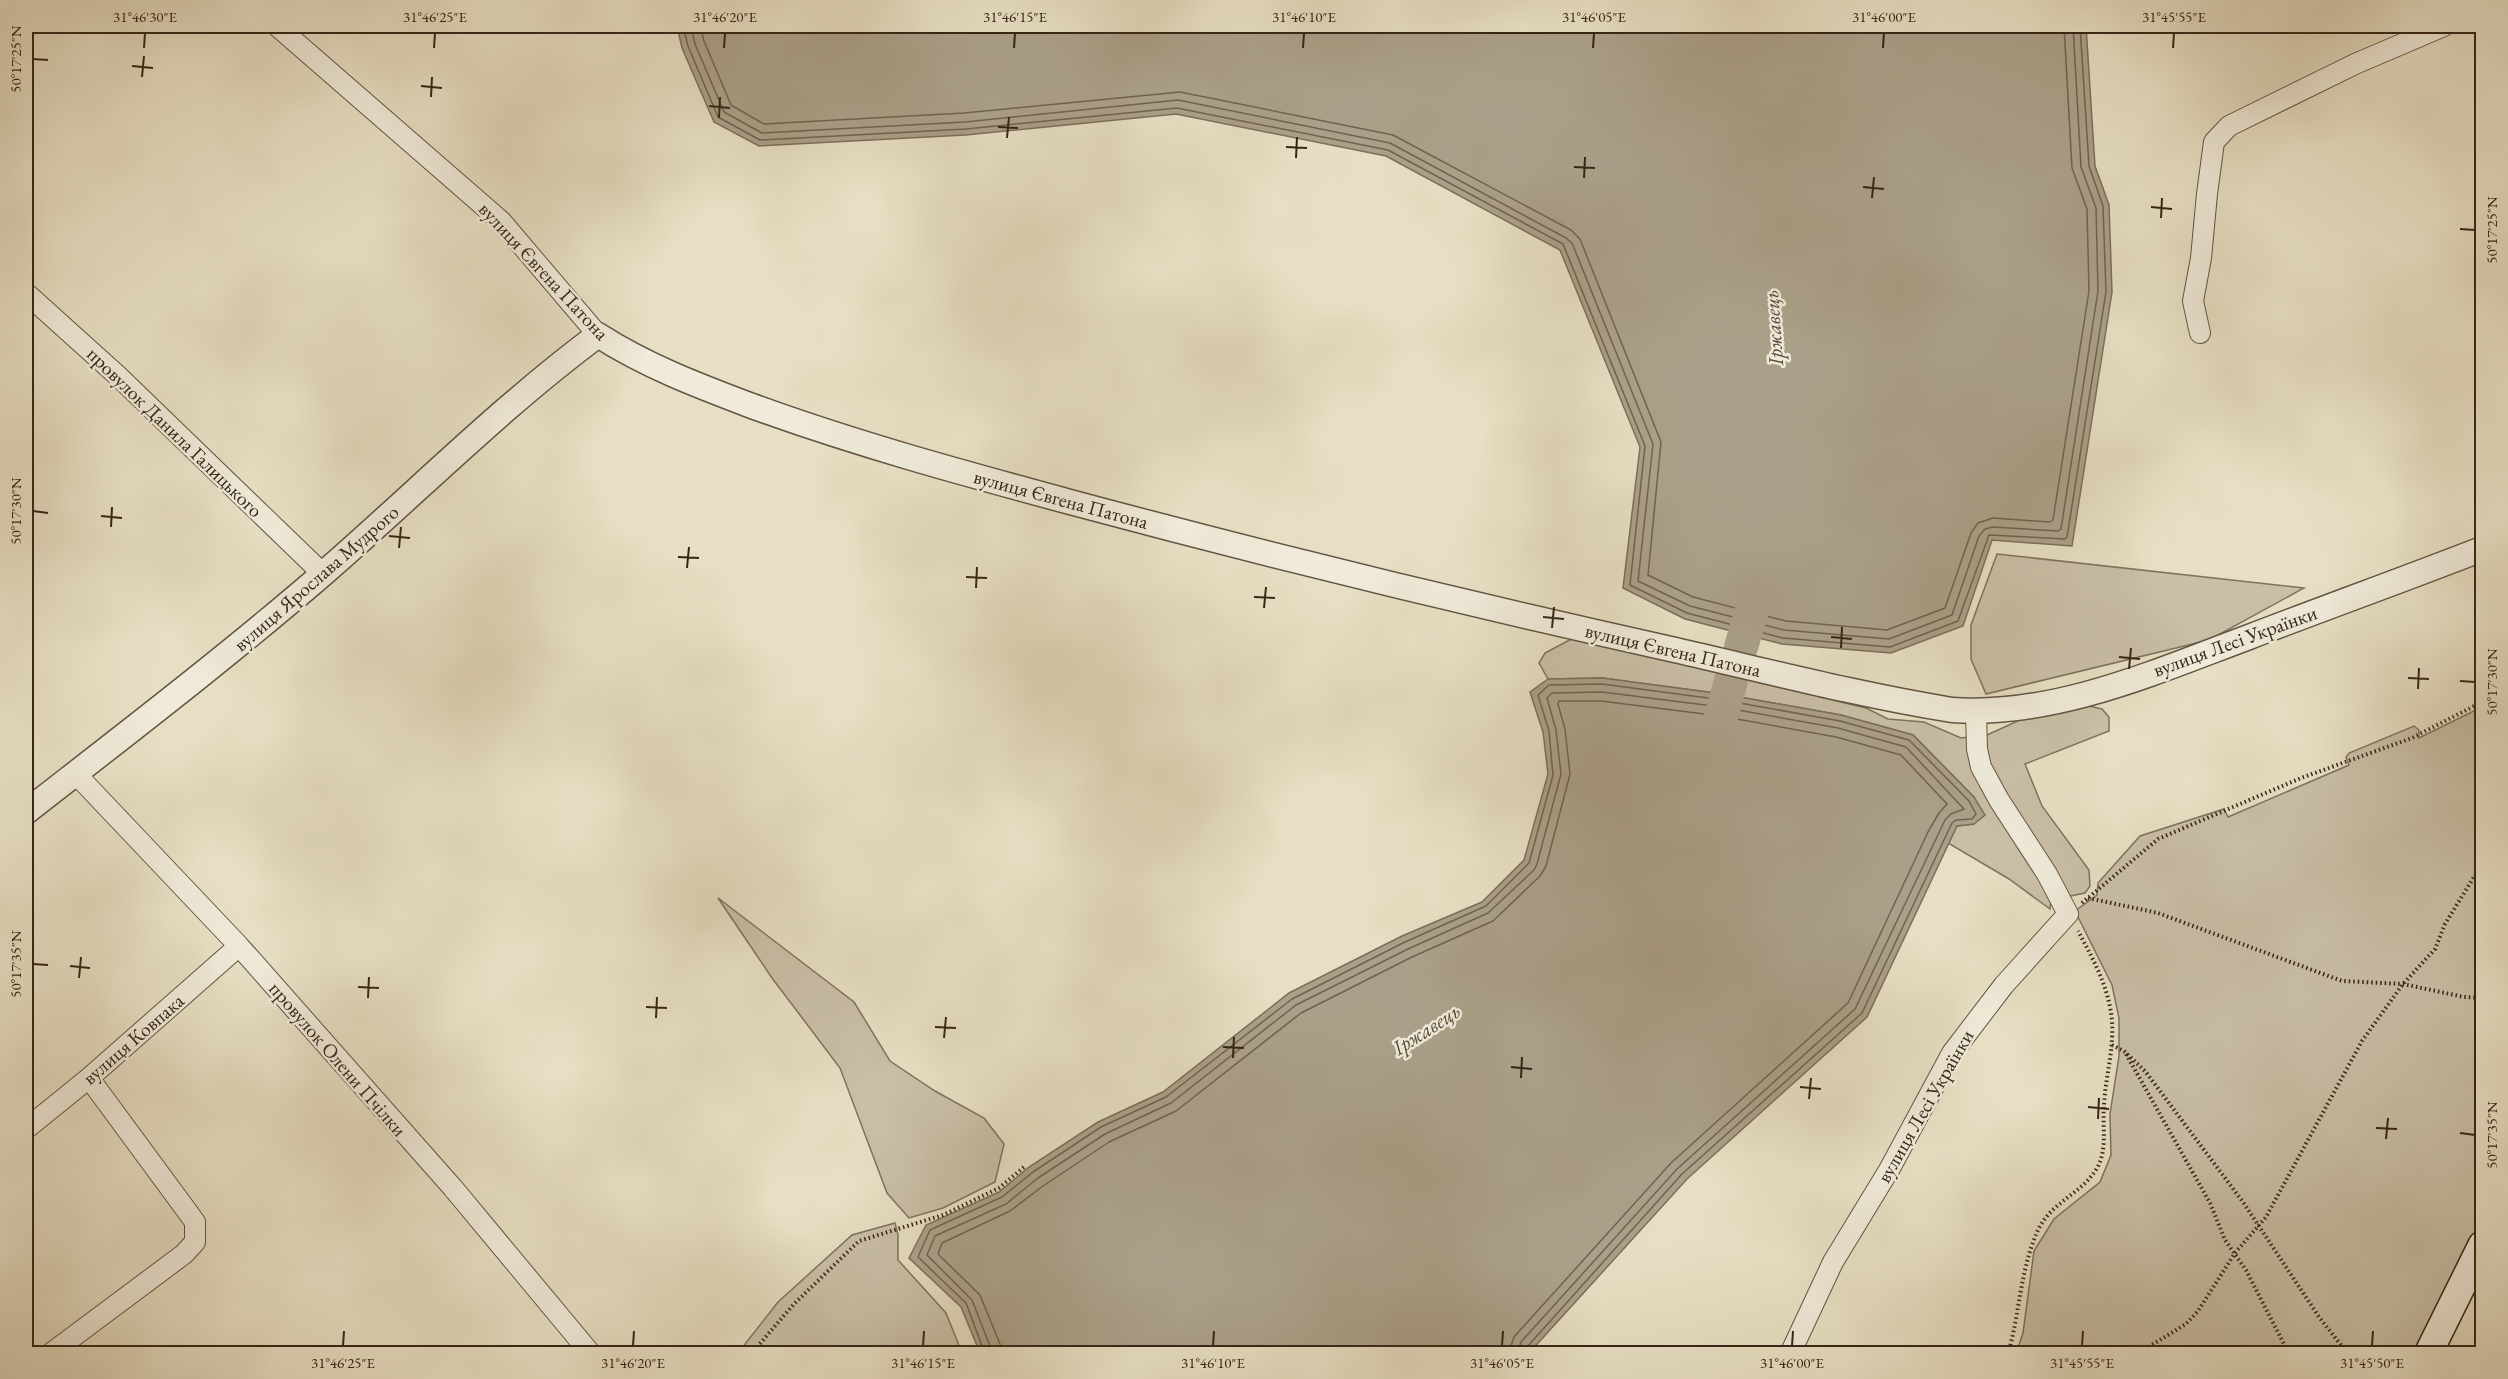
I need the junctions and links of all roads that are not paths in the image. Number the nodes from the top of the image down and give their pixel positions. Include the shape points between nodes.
1 (277, 26) edge
2 (2444, 26) edge
3 (26, 293) edge
4 (2200, 333) dead end
5 (598, 335) junction
6 (2482, 549) edge
7 (323, 574) junction
8 (1976, 712) junction
9 (75, 773) junction
10 (26, 812) edge
11 (239, 946) junction
12 (89, 1078) junction
13 (26, 1130) edge
14 (2482, 1245) edge
15 (50, 1353) edge
16 (591, 1353) edge
17 (1790, 1353) edge
18 (2428, 1353) edge

1 - 5 street, вулиця Євгена Патона via 501,221
2 - 4 street via 2355,64 2229,126 2214,142 2193,302
3 - 7 street, провулок Данила Галицького
5 - 7 street, вулиця Ярослава Мудрого via 553,370
5 - 8 street, вулиця Євгена Патона via 638,359 720,394 815,429 949,469 1388,584 1912,703
6 - 8 street, вулиця Лесі Українки via 2117,684 2031,706
7 - 9 street, вулиця Ярослава Мудрого
8 - 17 street, вулиця Лесі Українки via 1981,767 2068,914 1998,992 1952,1053 1889,1170 1833,1262
9 - 10 street, вулиця Ярослава Мудрого
9 - 11 street, провулок Олени Пчілки
11 - 12 street, вулиця Ковпака
11 - 16 street, провулок Олени Пчілки via 453,1188
12 - 13 street, вулиця Ковпака
12 - 15 street via 195,1222 195,1242
14 - 18 main road

